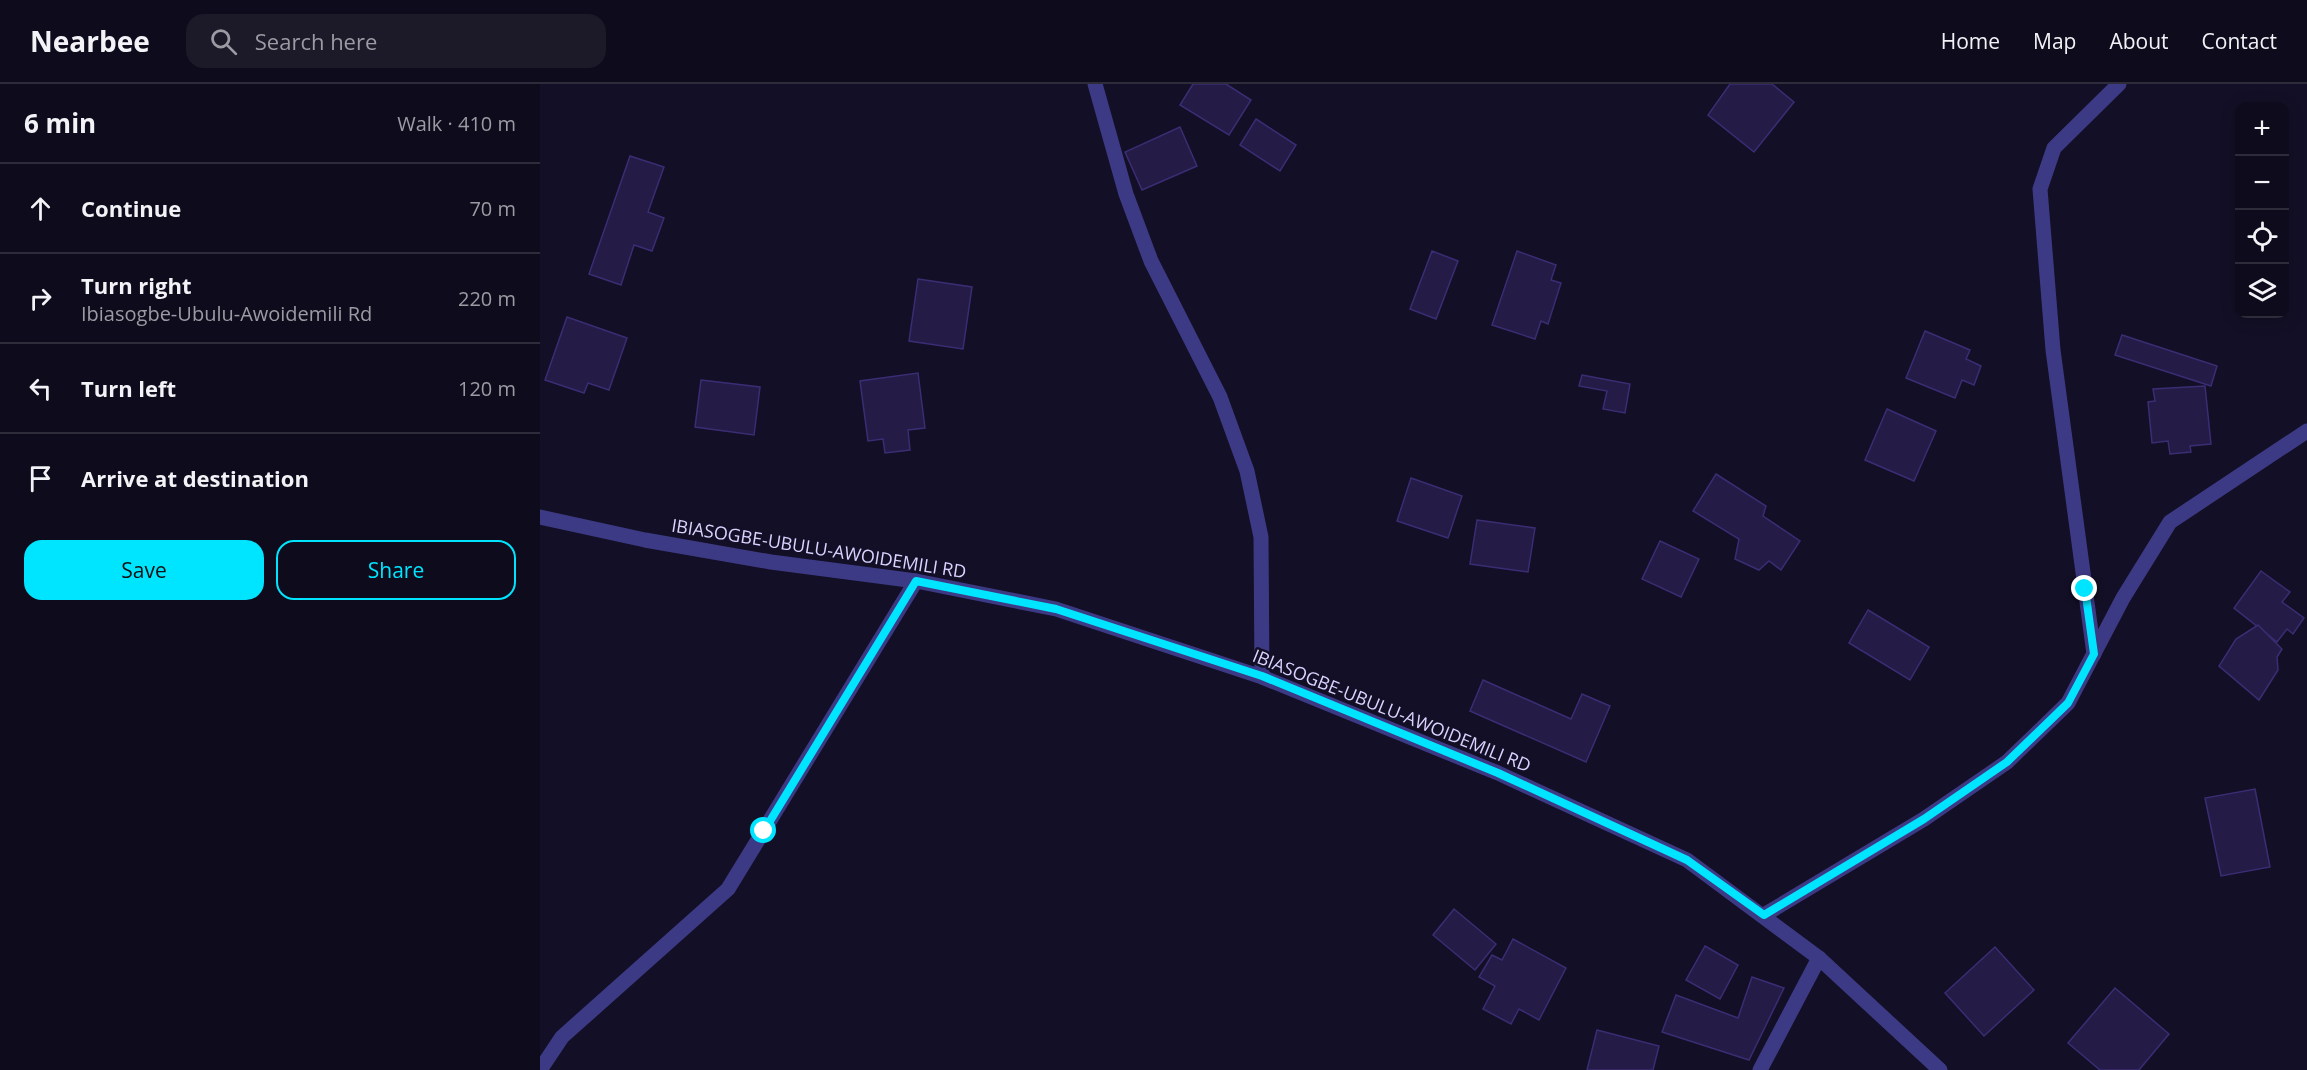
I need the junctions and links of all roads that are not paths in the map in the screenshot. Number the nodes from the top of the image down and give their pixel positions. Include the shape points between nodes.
1 (1095, 84) edge
2 (2119, 84) edge
3 (2307, 431) edge
4 (540, 518) edge
5 (916, 581) junction
6 (2094, 654) junction
7 (1262, 676) junction
8 (1764, 915) junction
9 (1819, 958) junction
10 (540, 1070) edge
11 (1760, 1070) edge
12 (1940, 1070) edge

1 - 7 street via 1126,194 1150,261 1220,397 1247,471 1262,537
2 - 6 street via 2054,148 2040,189 2053,350
3 - 6 street via 2170,522
4 - 5 street, IBIASOGBE-UBULU-AWOIDEMILI RD via 771,562
5 - 7 street, IBIASOGBE-UBULU-AWOIDEMILI RD via 1056,609
5 - 10 street via 728,889 562,1037
6 - 8 street via 2068,703 2007,762 1924,819
7 - 8 street, IBIASOGBE-UBULU-AWOIDEMILI RD via 1498,773 1687,860
8 - 9 street, IBIASOGBE-UBULU-AWOIDEMILI RD
9 - 11 street
9 - 12 street, IBIASOGBE-UBULU-AWOIDEMILI RD

